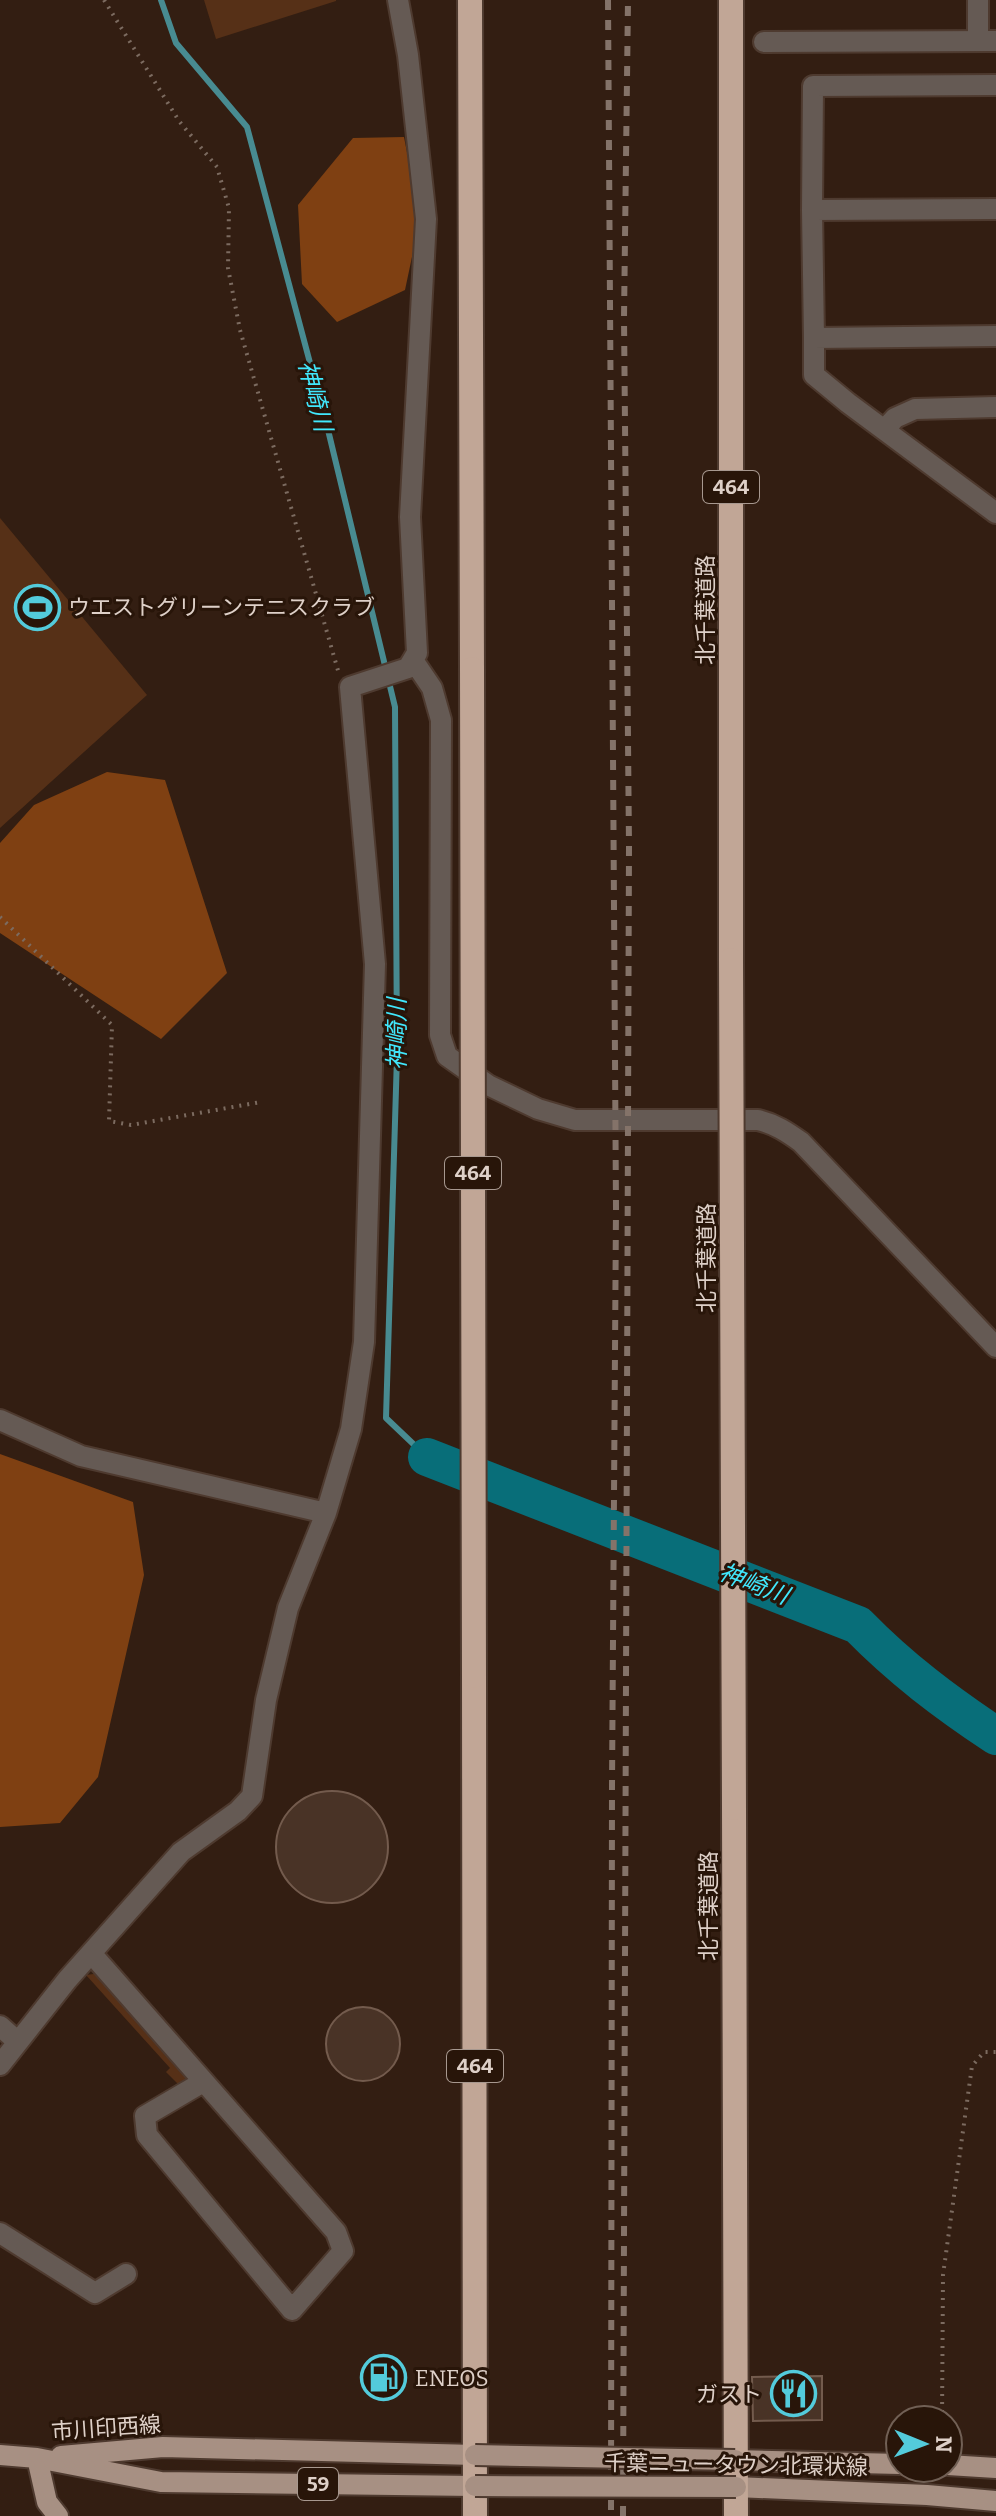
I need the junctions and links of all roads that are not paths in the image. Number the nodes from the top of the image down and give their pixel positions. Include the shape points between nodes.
1 (398, 0) edge
2 (470, 0) edge
3 (731, 0) edge
4 (978, 0) edge
5 (987, 41) edge
6 (764, 42) dead end
7 (996, 85) edge
8 (996, 209) edge
9 (812, 210) junction
10 (996, 336) edge
11 (814, 338) junction
12 (996, 407) edge
13 (884, 430) junction
14 (996, 513) edge
15 (407, 666) junction
16 (996, 1347) edge
17 (0, 1420) edge
18 (326, 1513) junction
19 (91, 1953) junction
20 (0, 2026) edge
21 (18, 2042) junction
22 (0, 2065) edge
23 (203, 2082) junction
24 (0, 2234) edge
25 (126, 2274) dead end
26 (0, 2455) edge
27 (475, 2455) junction
28 (37, 2458) junction
29 (735, 2460) junction
30 (884, 2464) edge
31 (964, 2466) edge
32 (996, 2468) edge
33 (475, 2486) junction
34 (736, 2487) junction
35 (996, 2501) edge
36 (58, 2516) edge
37 (475, 2516) edge
38 (736, 2516) edge

1 - 15 street via 426,219 410,517 417,653
2 - 27 highway, 464, bridge
3 - 29 highway, 北千葉道路 / 464, bridge
4 - 5 street
5 - 6 street
7 - 9 street via 813,86
8 - 9 street
9 - 11 street
10 - 11 street
11 - 13 street via 814,375
12 - 13 street via 915,409
13 - 14 street
15 - 16 street via 432,688 441,720 440,1035 447,1056 488,1085 555,1116 771,1123 801,1142
15 - 18 street via 350,687 375,964 368,1216 364,1342 351,1429
17 - 18 street via 81,1456
18 - 19 street via 288,1608 266,1700 252,1796 181,1852
19 - 21 street
19 - 23 street
20 - 21 street
21 - 22 street
23 - 23 street via 336,2232 343,2251 292,2310 147,2135 145,2116
24 - 25 street via 95,2293
26 - 28 main road, 59
27 - 28 main road, 市川印西線 / 59 via 163,2447
27 - 29 main road, 千葉ニュータウン北環状線, bridge
27 - 33 highway, 464
28 - 33 main road, 市川印西線 / 59 via 161,2482
28 - 36 main road via 47,2502
29 - 30 main road, 千葉ニュータウン北環状線
29 - 34 highway, 北千葉道路 / 464
31 - 32 main road
33 - 34 main road, 千葉ニュータウン北環状線, bridge
33 - 37 highway, 464
34 - 35 main road, 千葉ニュータウン北環状線
34 - 38 highway, 北千葉道路 / 464

